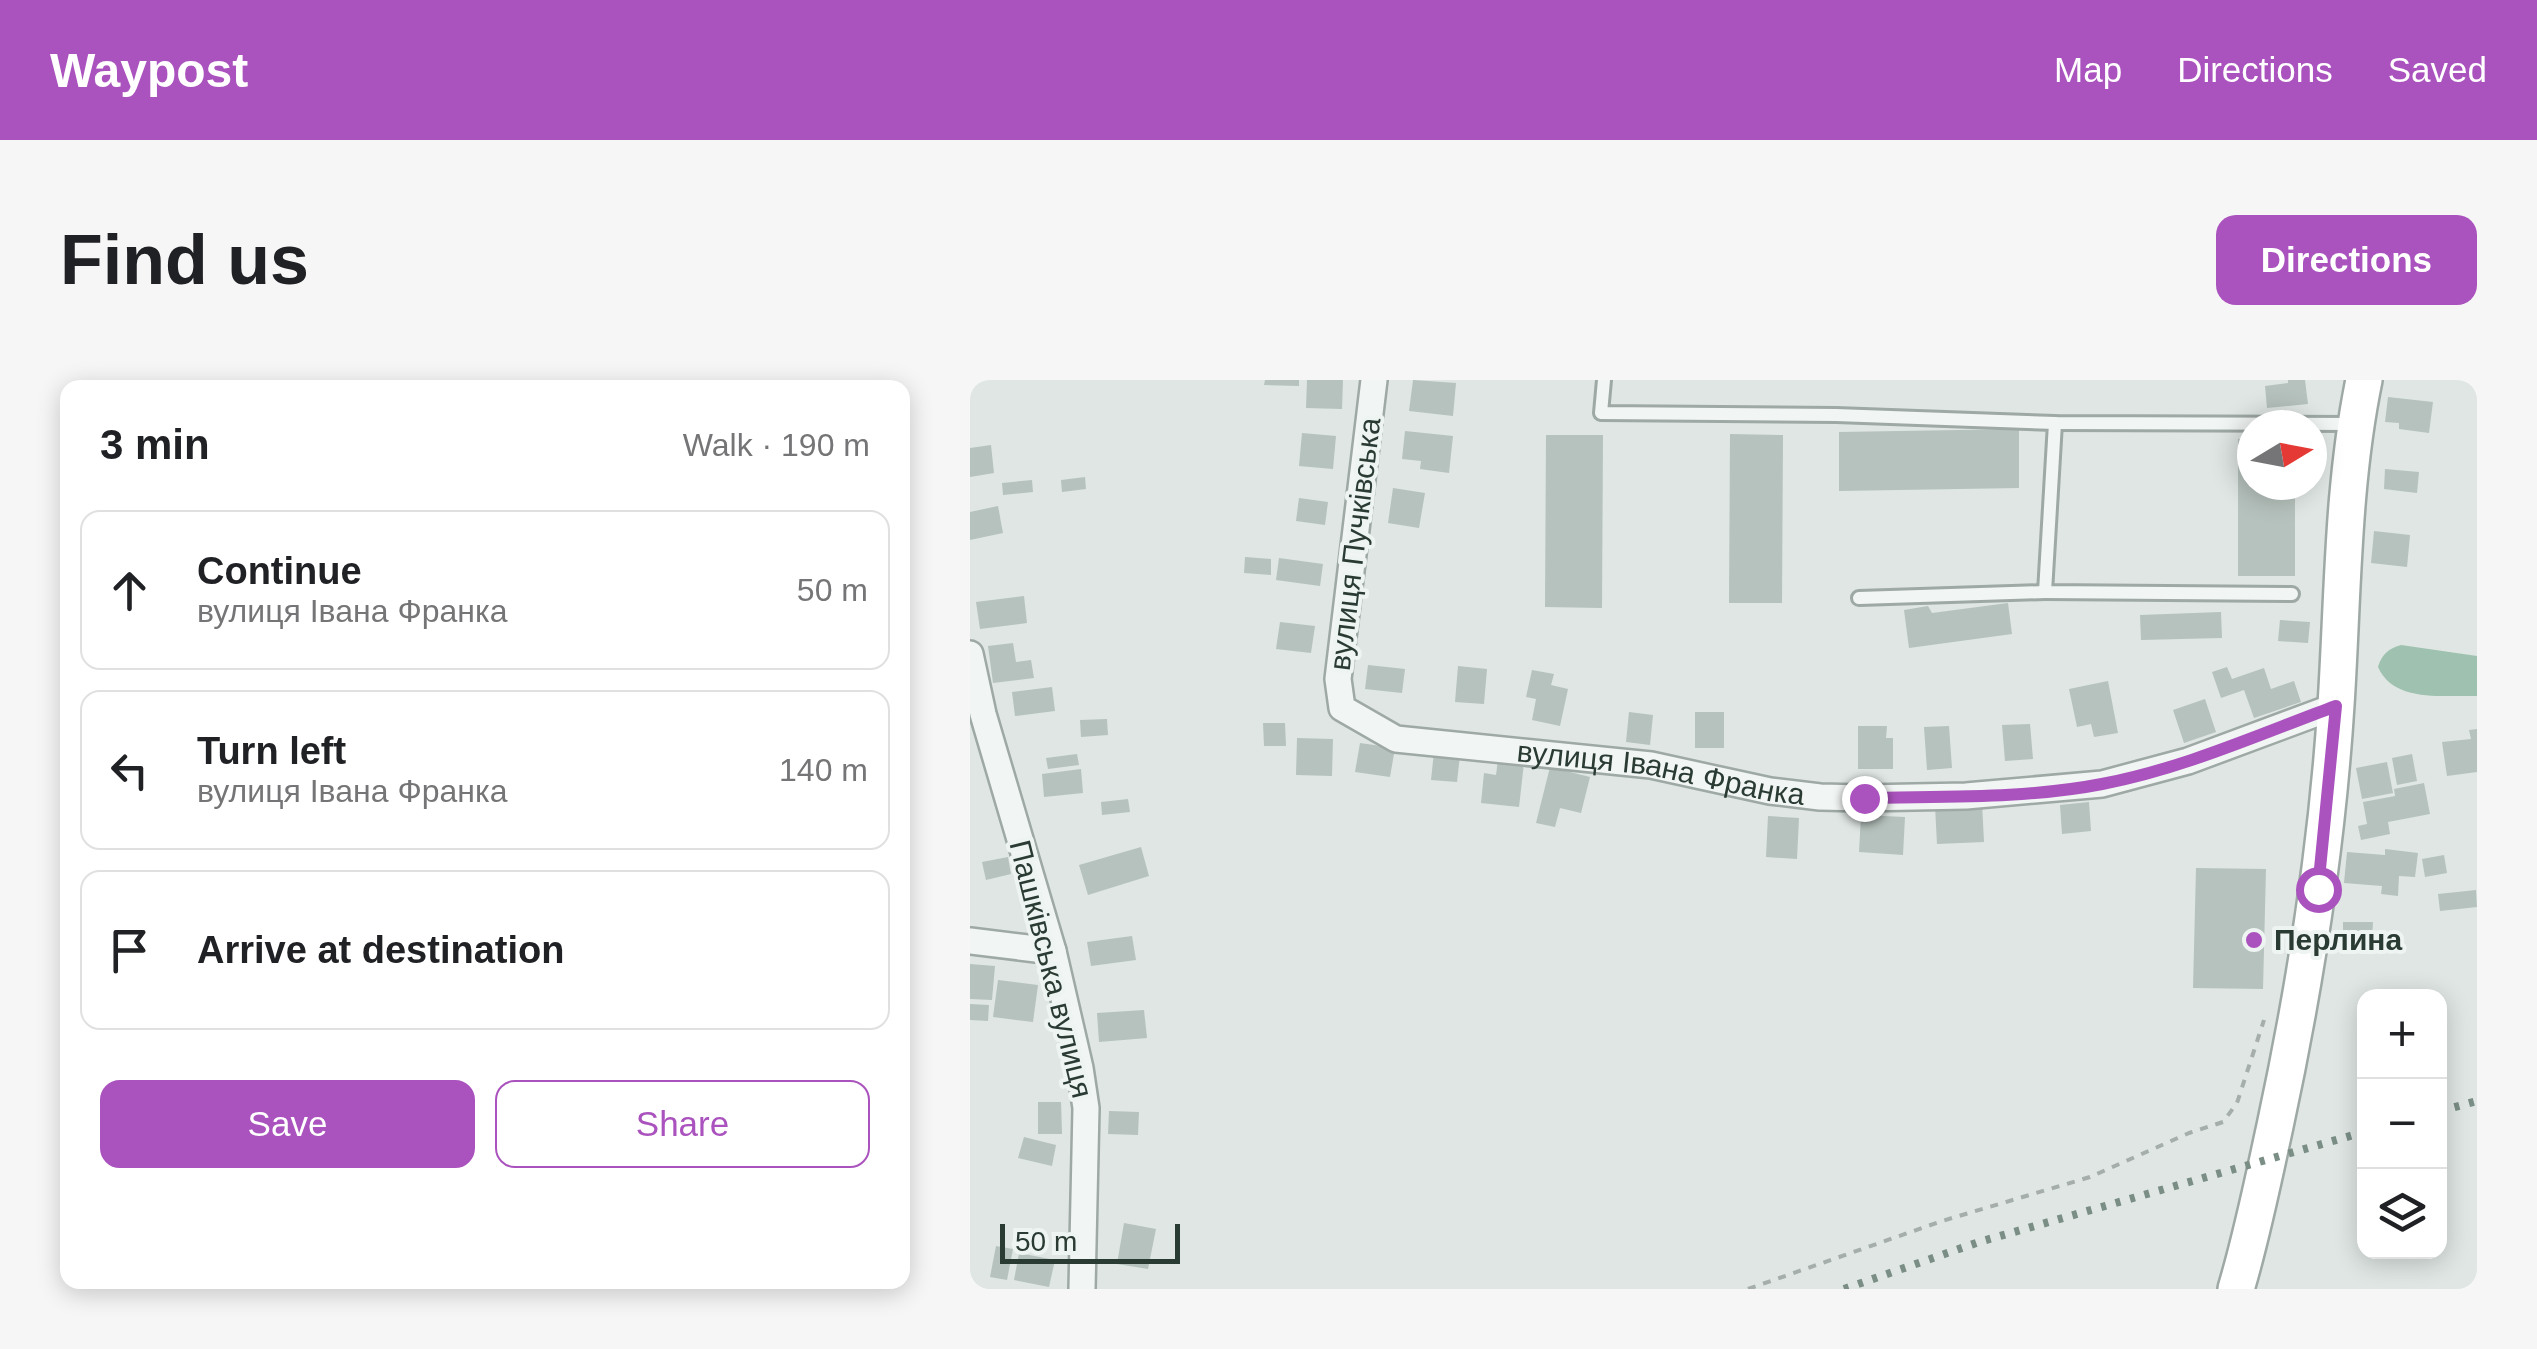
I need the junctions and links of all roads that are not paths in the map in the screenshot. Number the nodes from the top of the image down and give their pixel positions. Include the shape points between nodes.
1 (1374, 380) edge
2 (1604, 380) edge
3 (2364, 380) edge
4 (2054, 423) junction
5 (2355, 424) junction
6 (2044, 592) junction
7 (2292, 594) dead end
8 (1859, 598) dead end
9 (970, 654) edge
10 (2336, 706) junction
11 (1342, 708) joint
12 (970, 941) edge
13 (1053, 951) junction
14 (1082, 1289) edge
15 (2236, 1289) edge

1 - 11 street, вулиця Пучківська via 1338,679
2 - 4 lane via 1601,413
3 - 5 main road
4 - 5 lane
4 - 6 lane
5 - 10 main road
6 - 7 lane
6 - 8 lane
9 - 13 street, Пашківська вулиця
10 - 11 street, вулиця Івана Франка via 2188,761 2102,784 1864,798 1770,791 1651,765 1396,740
10 - 15 main road via 2310,952
12 - 13 street
13 - 14 street, Пашківська вулиця via 1086,1108

